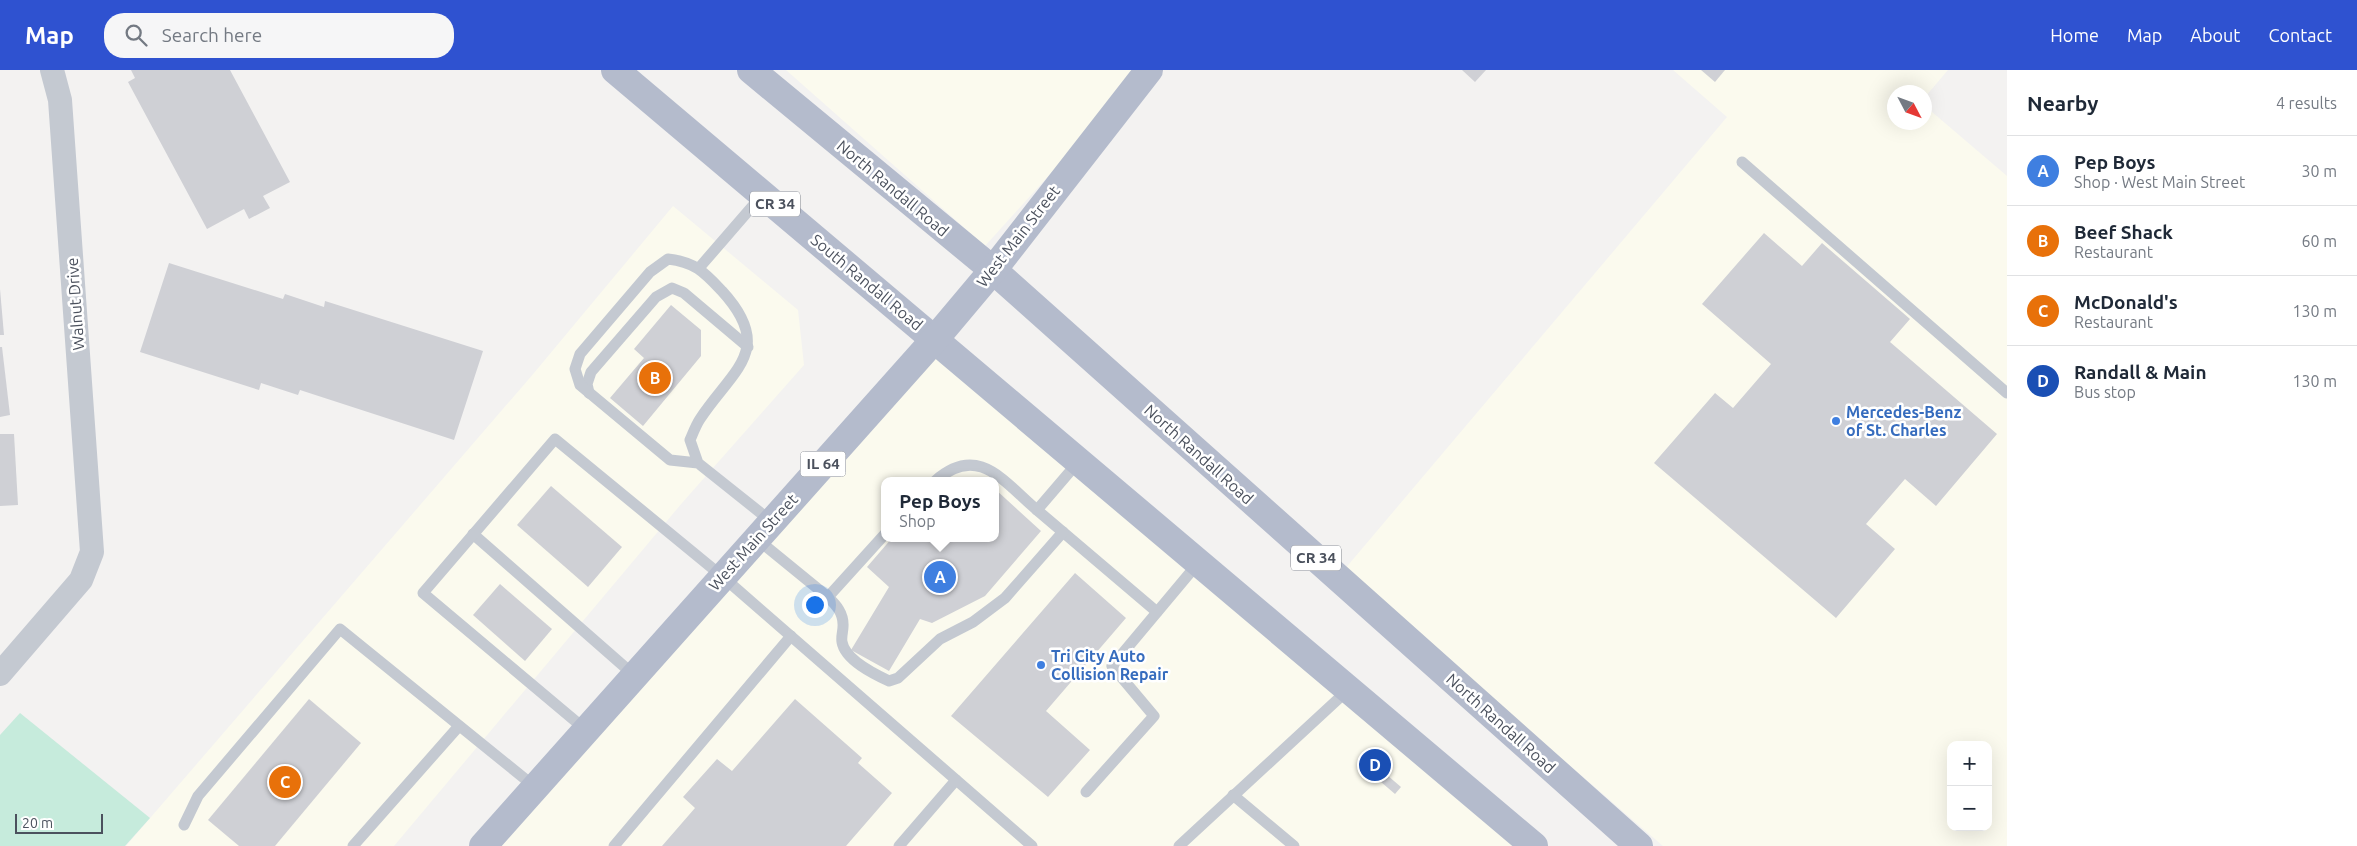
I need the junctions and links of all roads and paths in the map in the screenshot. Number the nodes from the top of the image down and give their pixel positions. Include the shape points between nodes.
1 (52, 70) edge
2 (615, 70) edge
3 (751, 70) edge
4 (1149, 70) edge
5 (1742, 162) dead end
6 (763, 194) junction
7 (699, 268) junction
8 (993, 270) junction
9 (935, 339) junction
10 (748, 347) junction
11 (2007, 392) edge
12 (589, 393) junction
13 (1079, 461) junction
14 (698, 463) junction
15 (939, 477) edge
16 (998, 477) edge
17 (999, 478) edge
18 (1037, 510) junction
19 (764, 530) junction
20 (1062, 532) junction
21 (473, 534) junction
22 (881, 538) edge
23 (1199, 562) junction
24 (723, 577) junction
25 (828, 597) junction
26 (1157, 612) junction
27 (791, 636) junction
28 (0, 674) edge
29 (634, 676) junction
30 (1349, 689) junction
31 (459, 726) junction
32 (586, 730) junction
33 (956, 780) junction
34 (535, 788) junction
35 (1086, 792) dead end
36 (1233, 795) junction
37 (184, 825) dead end
38 (1026, 844) edge
39 (353, 846) edge
40 (483, 846) edge
41 (614, 846) edge
42 (899, 846) edge
43 (1178, 846) edge
44 (1294, 846) edge
45 (1534, 846) edge
46 (1639, 846) edge

1 - 28 street, Walnut Drive via 60,100 92,552 81,580
2 - 6 main road, South Randall Road / CR 34
3 - 8 main road, North Randall Road / CR 34
4 - 8 main road, West Main Street / IL 64
5 - 11 lane
6 - 7 lane
6 - 9 main road, South Randall Road / CR 34
7 - 10 lane via 738,309 746,329
7 - 12 lane via 684,260 668,259 650,272 580,354 575,369 580,385
8 - 9 main road, West Main Street / IL 64
8 - 46 main road, North Randall Road / CR 34
9 - 13 main road, CR 34
9 - 19 main road, West Main Street / IL 64
10 - 12 lane via 684,293 672,288 656,297 591,372 587,384
10 - 14 lane via 740,368 700,419 690,440
12 - 14 lane via 670,460
13 - 18 lane
13 - 23 main road, CR 34
14 - 19 lane
15 - 16 lane via 962,464 979,465
17 - 18 lane
18 - 20 lane
19 - 24 main road, West Main Street / IL 64
19 - 25 lane
20 - 25 lane via 1005,598 973,622 940,639 898,678 889,681 854,660 846,651 842,642 844,624 840,609
20 - 26 lane
21 - 24 lane via 555,439
21 - 29 lane
21 - 32 lane via 423,593
22 - 25 lane
23 - 26 lane
23 - 30 main road, CR 34
24 - 27 lane
24 - 29 main road, West Main Street / IL 64
26 - 35 lane via 1112,666 1154,716
27 - 33 lane
27 - 41 lane
29 - 32 main road, West Main Street / IL 64
30 - 36 lane
30 - 45 main road, CR 34
31 - 34 lane
31 - 37 lane via 340,629 198,796
31 - 39 lane
32 - 34 main road, West Main Street / IL 64
33 - 38 lane
33 - 42 lane
34 - 40 main road, West Main Street / IL 64
36 - 43 lane
36 - 44 lane

